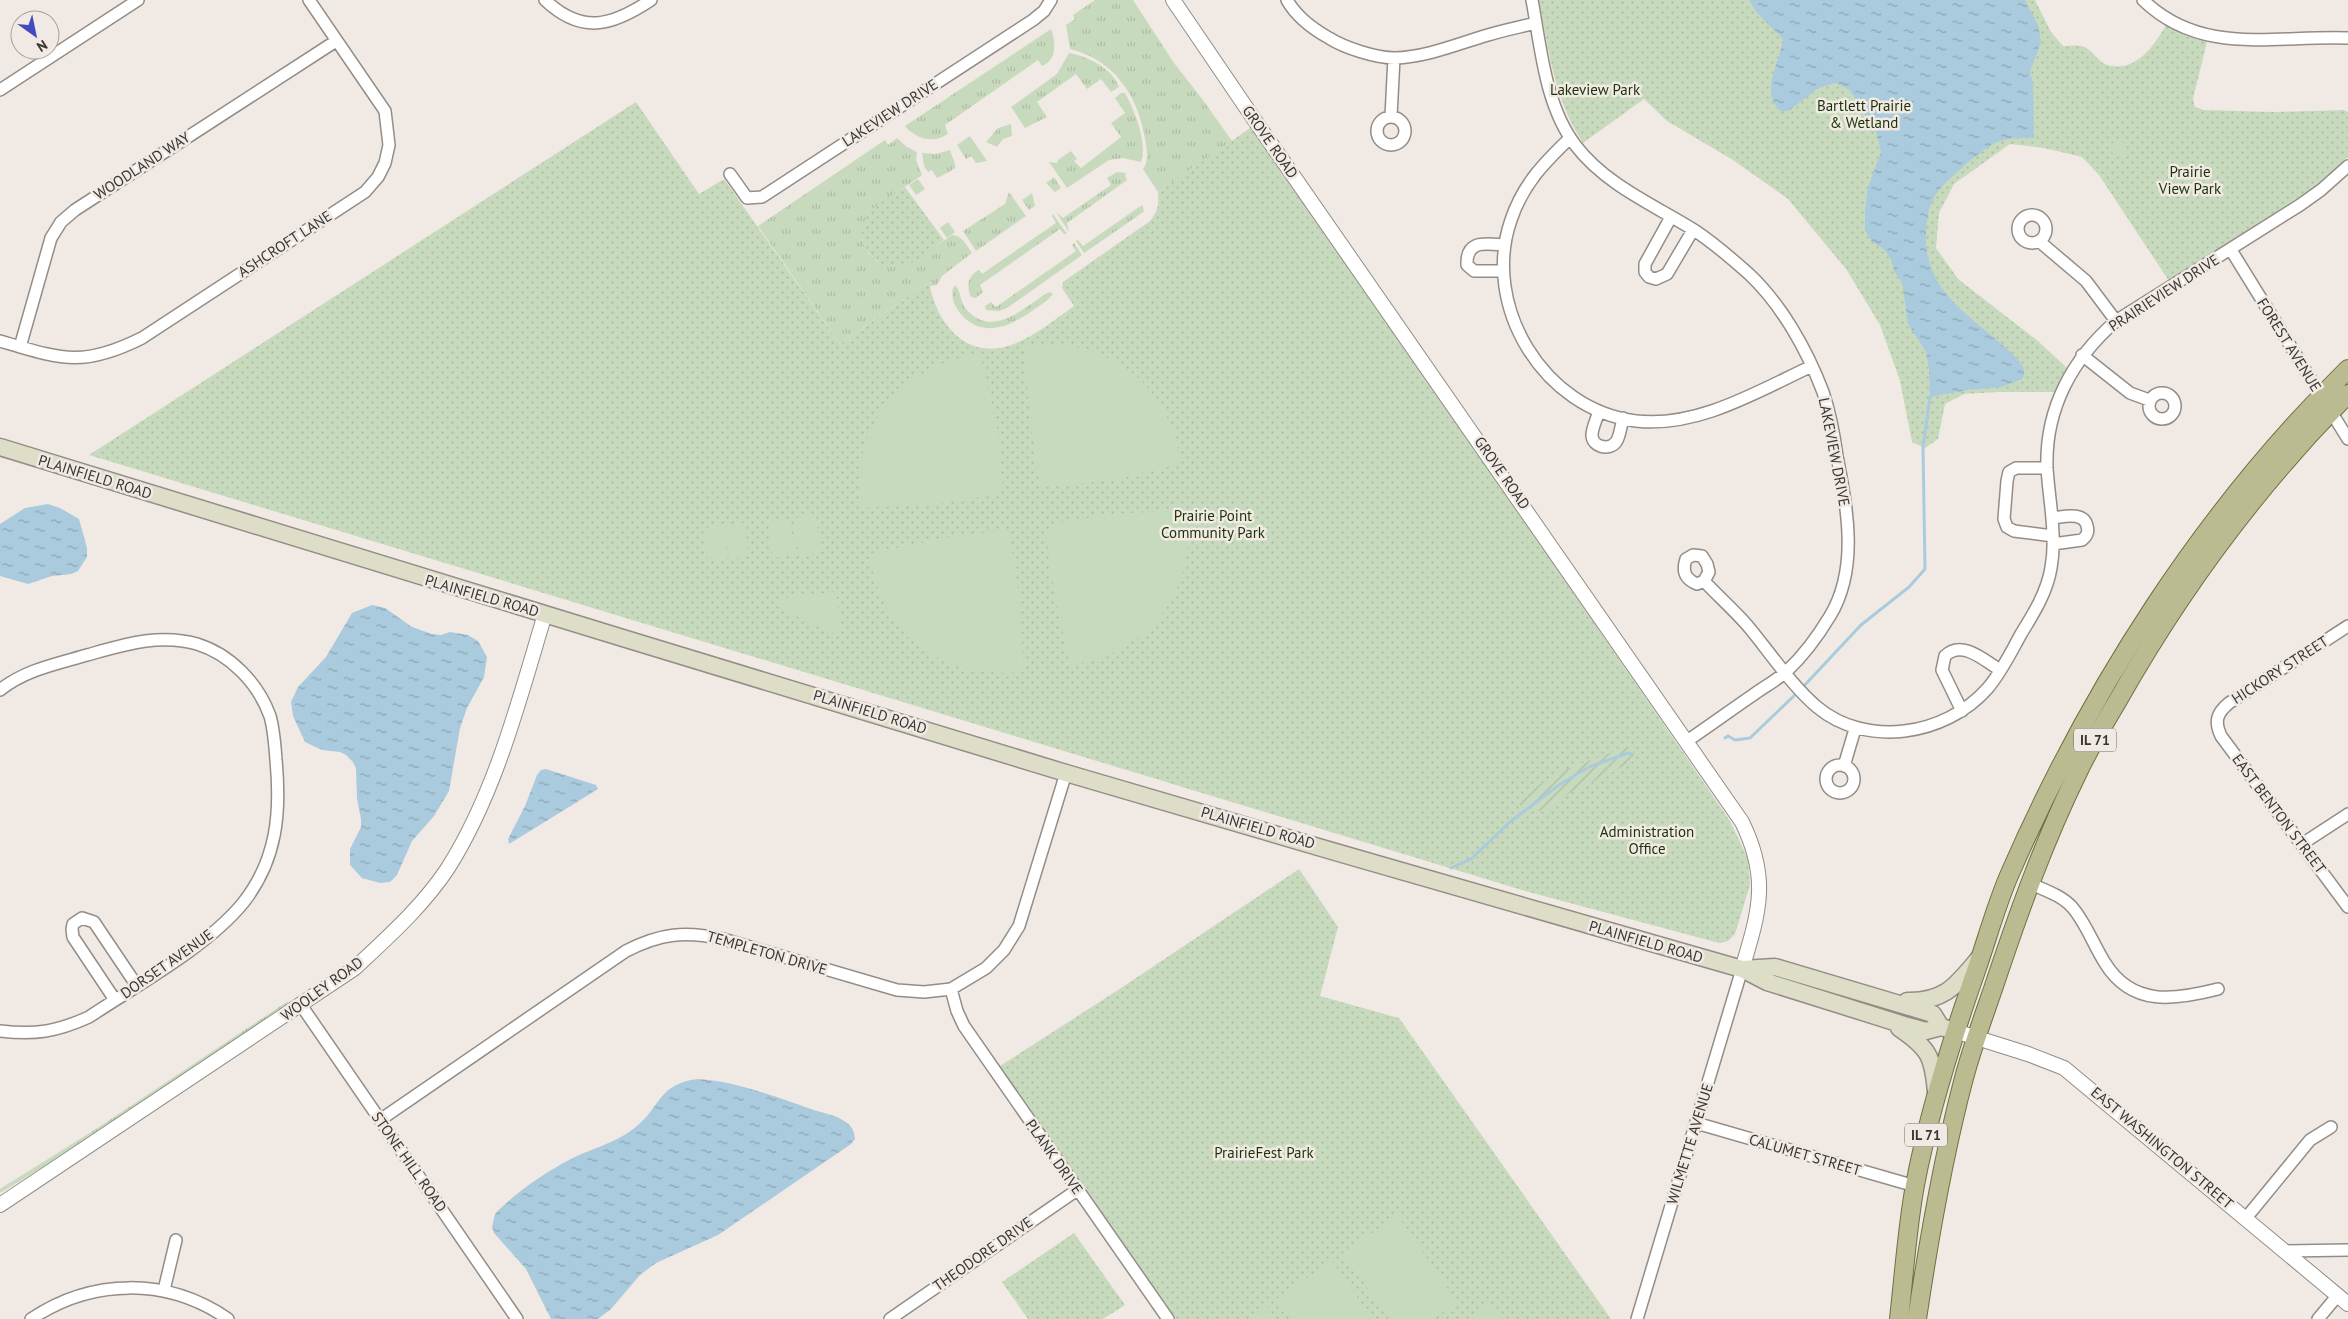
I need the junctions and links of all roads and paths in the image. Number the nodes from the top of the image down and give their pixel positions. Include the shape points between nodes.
1 (138, 0) edge
2 (309, 0) edge
3 (545, 0) edge
4 (651, 0) edge
5 (1051, 0) edge
6 (1173, 0) edge
7 (1287, 0) edge
8 (1532, 0) edge
9 (2143, 0) edge
10 (1536, 23) junction
11 (2348, 38) edge
12 (336, 41) junction
13 (1394, 58) junction
14 (0, 90) edge
15 (1391, 116) dead end
16 (1570, 138) junction
17 (730, 174) dead end
18 (2345, 174) edge
19 (1671, 217) junction
20 (1693, 230) junction
21 (2040, 242) dead end
22 (1504, 245) junction
23 (2231, 250) junction
24 (1502, 272) junction
25 (2116, 321) junction
26 (0, 341) edge
27 (20, 347) junction
28 (2082, 355) junction
29 (1812, 366) junction
30 (2348, 369) edge
31 (2348, 394) edge
32 (2321, 395) junction
33 (2150, 400) dead end
34 (1599, 411) junction
35 (2330, 412) junction
36 (1623, 418) junction
37 (2348, 439) edge
38 (0, 448) edge
39 (2047, 468) junction
40 (2052, 518) junction
41 (2053, 540) junction
42 (1704, 581) dead end
43 (545, 614) junction
44 (2348, 626) edge
45 (2000, 670) junction
46 (1786, 672) junction
47 (0, 690) edge
48 (1962, 711) junction
49 (2217, 718) joint
50 (1855, 729) junction
51 (1687, 741) junction
52 (1844, 766) dead end
53 (1066, 772) junction
54 (2348, 814) edge
55 (2302, 844) junction
56 (2029, 883) junction
57 (2348, 907) edge
58 (1981, 955) junction
59 (1742, 969) junction
60 (137, 986) junction
61 (951, 989) junction
62 (2218, 989) dead end
63 (115, 1000) junction
64 (1890, 1001) junction
65 (301, 1005) junction
66 (1884, 1019) junction
67 (1948, 1029) junction
68 (0, 1031) edge
69 (1977, 1039) junction
70 (1936, 1092) junction
71 (380, 1120) junction
72 (1696, 1124) junction
73 (2331, 1128) dead end
74 (1915, 1186) junction
75 (1077, 1190) junction
76 (0, 1206) edge
77 (2246, 1218) junction
78 (176, 1240) dead end
79 (2348, 1250) edge
80 (2285, 1251) junction
81 (164, 1290) junction
82 (2343, 1300) edge
83 (31, 1319) edge
84 (228, 1319) edge
85 (517, 1319) edge
86 (890, 1319) edge
87 (1168, 1319) edge
88 (1637, 1319) edge
89 (1899, 1319) edge
90 (1917, 1319) edge
91 (2318, 1319) edge

1 - 14 street
2 - 12 street, ASHCROFT LANE
3 - 4 street via 559,13 576,21 594,23 628,15
5 - 17 street, LAKEVIEW DRIVE via 1033,20 762,197 746,198
6 - 51 street, GROVE ROAD
7 - 13 street via 1305,21 1336,43
8 - 10 street, LAKEVIEW DRIVE
9 - 11 street via 2163,17 2207,36 2240,41
10 - 13 street via 1438,51
10 - 16 street, LAKEVIEW DRIVE via 1547,80
12 - 27 street, WOODLAND WAY via 61,222 51,238
12 - 27 street, ASHCROFT LANE via 385,111 389,145 378,177 365,192 142,338 120,349 72,359
13 - 15 street
16 - 19 street, LAKEVIEW DRIVE via 1614,182
16 - 22 street via 1542,163 1525,188
18 - 23 street, PRAIRIEVIEW DRIVE
19 - 20 street, LAKEVIEW DRIVE
19 - 20 street via 1645,264 1649,277 1656,279 1667,274
20 - 29 street, LAKEVIEW DRIVE via 1751,276 1776,305
21 - 25 street via 2086,281
22 - 24 street
22 - 24 street via 1479,244 1471,248 1467,256 1467,265 1474,271
23 - 25 street, PRAIRIEVIEW DRIVE
23 - 32 street, FOREST AVENUE
24 - 34 street via 1508,308 1529,351 1552,380
25 - 28 street, PRAIRIEVIEW DRIVE
26 - 27 street, ASHCROFT LANE
28 - 33 street via 2130,393
28 - 39 street, PRAIRIEVIEW DRIVE via 2064,383 2055,407
29 - 36 street via 1721,407 1690,417 1658,421
29 - 46 street, LAKEVIEW DRIVE via 1830,416 1847,518 1849,552 1844,580 1832,613 1813,643
30 - 32 main road, IL 71
31 - 35 main road, IL 71
32 - 35 street, FOREST AVENUE
32 - 58 main road, IL 71 via 2202,538 2095,701 2010,874
34 - 36 street
34 - 36 street via 1592,434 1600,447 1609,447 1616,442
35 - 37 street, FOREST AVENUE
35 - 56 main road, IL 71 via 2266,484 2213,552 2143,656 2080,767
38 - 43 main road, PLAINFIELD ROAD
39 - 40 street, PRAIRIEVIEW DRIVE
39 - 41 street via 2020,468 2010,472 2006,481 2004,519 2014,531
40 - 41 street, PRAIRIEVIEW DRIVE
40 - 41 street via 2079,517 2085,520 2088,528 2082,540
41 - 45 street, PRAIRIEVIEW DRIVE via 2051,569 2042,598
42 - 46 street, PRAIRIEVIEW DRIVE
43 - 53 main road, PLAINFIELD ROAD
43 - 65 street, WOOLEY ROAD via 483,803 447,868 403,923 356,968
44 - 49 street, HICKORY STREET via 2229,703 2220,710
45 - 48 street, PRAIRIEVIEW DRIVE via 1988,688
45 - 48 street via 1970,651 1961,649 1945,656 1942,670
46 - 50 street, PRAIRIEVIEW DRIVE via 1817,707
46 - 51 street, LAKEVIEW DRIVE
47 - 60 street, DORSET AVENUE via 33,671 159,638 199,644 216,653 243,673 263,700 274,732 279,813 260,877 243,902 210,936
48 - 50 street, PRAIRIEVIEW DRIVE via 1935,725 1908,730
49 - 55 street, EAST BENTON STREET via 2220,736
50 - 52 street
51 - 59 street, GROVE ROAD via 1742,822 1756,856 1760,902
53 - 59 main road, PLAINFIELD ROAD
53 - 61 street, TEMPLETON DRIVE via 1019,926 1004,950 986,968
54 - 55 street
55 - 57 street, EAST BENTON STREET
56 - 62 street via 2060,897 2072,908 2106,965 2119,980 2141,994 2162,999
56 - 69 main road, IL 71
58 - 64 main road via 1943,995 1922,1002
58 - 67 main road, IL 71
59 - 64 main road, PLAINFIELD ROAD via 1775,967
59 - 66 main road, PLAINFIELD ROAD via 1767,982
59 - 72 street, WILMETTE AVENUE
60 - 63 street, DORSET AVENUE
60 - 63 street via 94,922 82,918 72,929 73,938
61 - 71 street, TEMPLETON DRIVE via 897,990 723,939 696,933 670,935 646,941 626,951
61 - 75 street, PLANK DRIVE via 964,1026
63 - 68 street, DORSET AVENUE via 89,1017 61,1029 27,1034
64 - 67 main road, PLAINFIELD ROAD via 1933,1014
65 - 71 street, STONE HILL ROAD
65 - 76 street, WOOLEY ROAD
66 - 67 main road, PLAINFIELD ROAD via 1926,1031
66 - 70 main road via 1923,1046 1931,1058
67 - 69 street, EAST WASHINGTON STREET
67 - 70 main road, IL 71
69 - 77 street, EAST WASHINGTON STREET via 2064,1068
69 - 90 main road, IL 71 via 1951,1127
70 - 74 main road, IL 71
71 - 85 street, STONE HILL ROAD
72 - 74 street, CALUMET STREET
72 - 88 street, WILMETTE AVENUE
73 - 77 street via 2310,1140
74 - 89 main road, IL 71
75 - 86 street, THEODORE DRIVE
75 - 87 street, PLANK DRIVE
77 - 80 street, EAST WASHINGTON STREET
78 - 81 street
79 - 80 street
80 - 82 street, EAST WASHINGTON STREET
81 - 83 street via 140,1287 95,1290 66,1299
81 - 84 street via 193,1300
82 - 91 street

